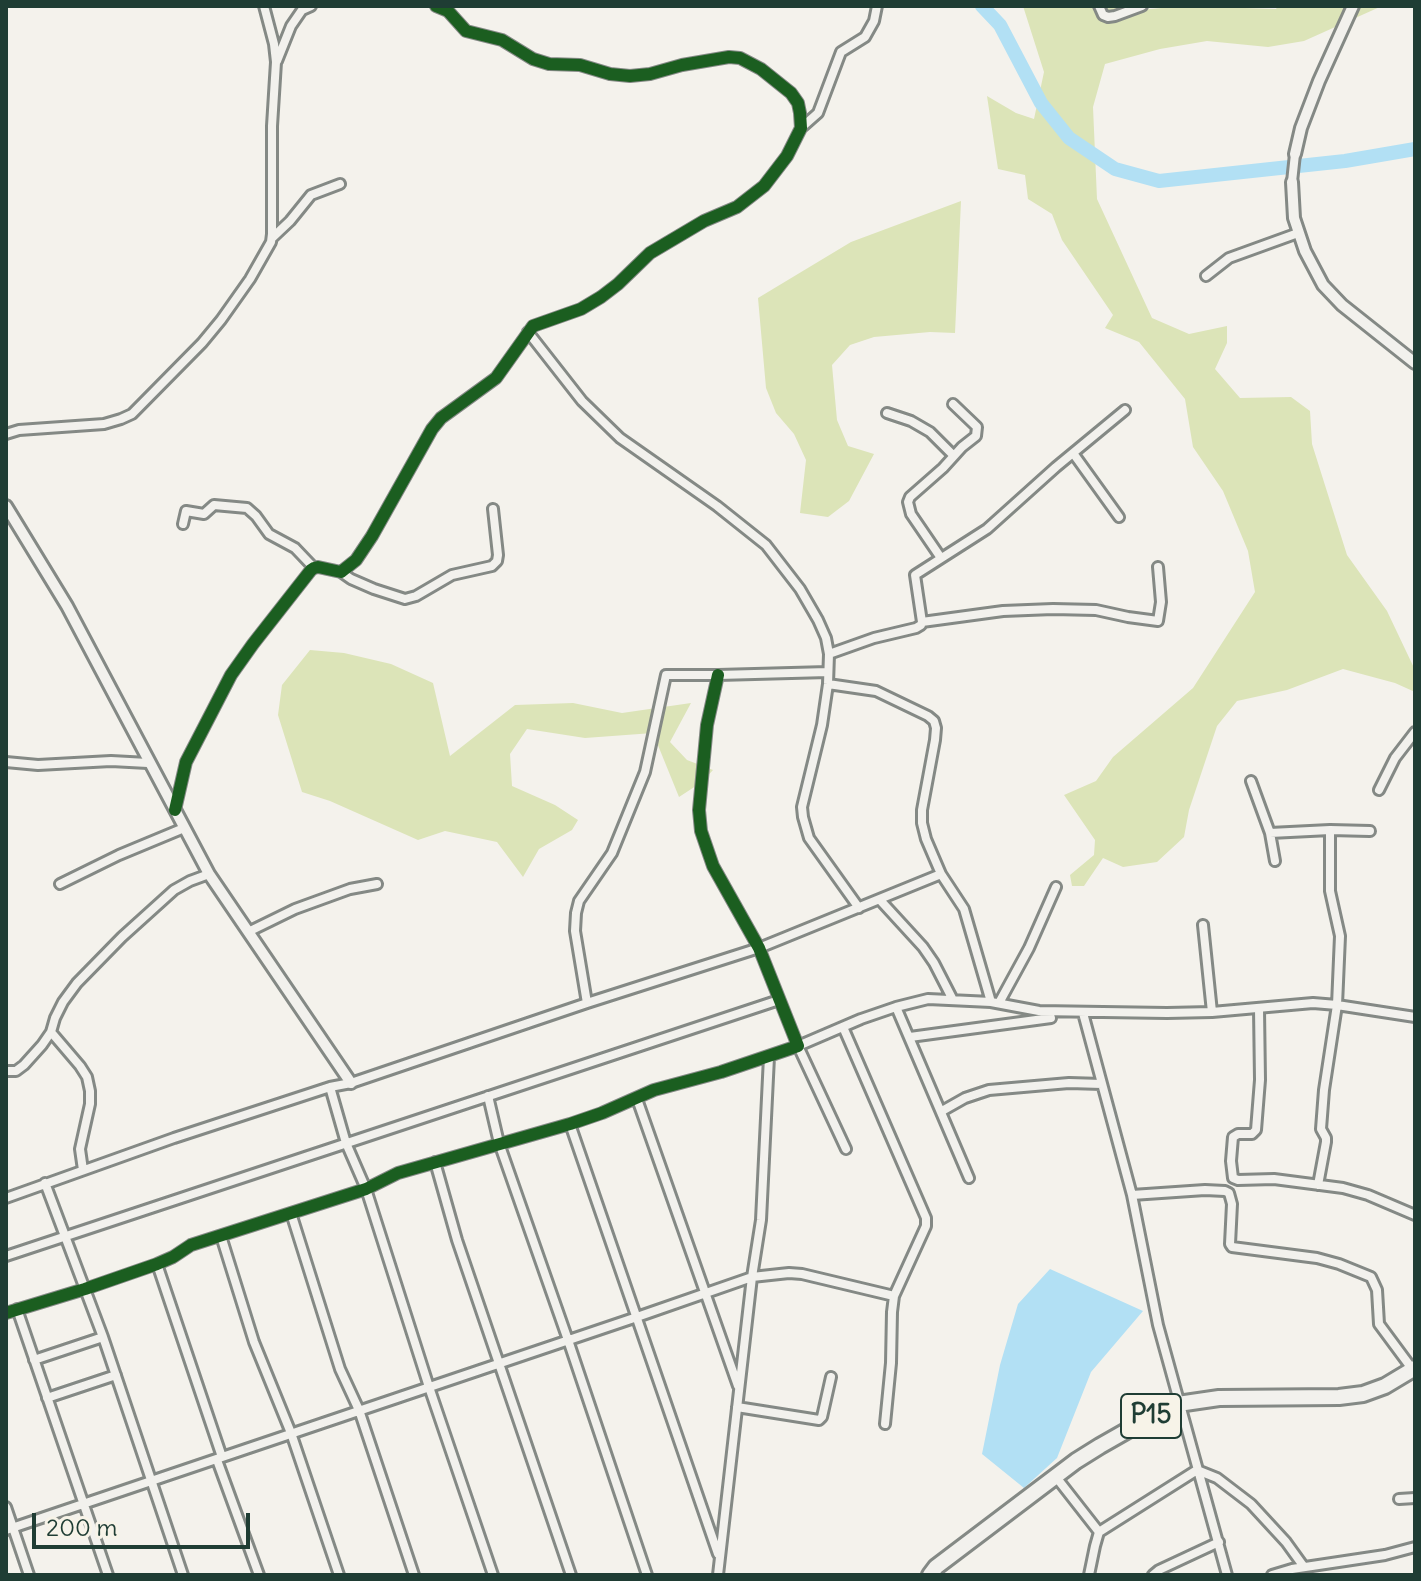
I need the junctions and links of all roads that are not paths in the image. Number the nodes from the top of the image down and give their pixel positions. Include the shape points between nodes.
1 (264, 6) edge
2 (311, 6) edge
3 (436, 6) edge
4 (877, 6) edge
5 (1099, 6) edge
6 (1142, 6) edge
7 (1353, 6) edge
8 (276, 62) junction
9 (801, 128) junction
10 (1295, 154) joint
11 (1292, 182) joint
12 (340, 184) dead end
13 (1298, 233) junction
14 (272, 238) junction
15 (1206, 276) dead end
16 (528, 332) junction
17 (1415, 363) edge
18 (953, 404) dead end
19 (1125, 410) dead end
20 (887, 413) dead end
21 (6, 434) edge
22 (1073, 453) junction
23 (954, 456) junction
24 (6, 506) edge
25 (493, 509) dead end
26 (1119, 517) dead end
27 (183, 524) dead end
28 (941, 558) junction
29 (1158, 567) dead end
30 (314, 568) junction
31 (341, 572) junction
32 (922, 622) junction
33 (829, 654) junction
34 (828, 672) junction
35 (718, 675) junction
36 (828, 684) junction
37 (1415, 732) edge
38 (6, 762) edge
39 (148, 763) junction
40 (1251, 781) dead end
41 (1379, 790) dead end
42 (175, 810) junction
43 (184, 828) junction
44 (1330, 830) junction
45 (1370, 831) dead end
46 (1270, 833) junction
47 (1275, 861) dead end
48 (209, 874) junction
49 (941, 874) junction
50 (60, 884) dead end
51 (377, 884) dead end
52 (1056, 887) dead end
53 (880, 900) junction
54 (859, 908) junction
55 (1203, 925) dead end
56 (248, 932) junction
57 (759, 948) junction
58 (779, 1000) junction
59 (953, 1000) junction
60 (995, 1002) junction
61 (587, 1003) junction
62 (1337, 1005) junction
63 (896, 1007) junction
64 (1259, 1009) junction
65 (1212, 1012) junction
66 (1083, 1013) junction
67 (1415, 1017) edge
68 (1051, 1018) dead end
69 (843, 1027) junction
70 (51, 1032) junction
71 (910, 1037) junction
72 (798, 1046) junction
73 (769, 1057) junction
74 (6, 1071) edge
75 (351, 1083) junction
76 (1102, 1084) junction
77 (330, 1087) junction
78 (488, 1096) junction
79 (637, 1099) junction
80 (942, 1111) junction
81 (570, 1124) junction
82 (346, 1143) junction
83 (499, 1143) junction
84 (846, 1149) dead end
85 (435, 1162) junction
86 (83, 1170) junction
87 (969, 1178) dead end
88 (45, 1183) junction
89 (1318, 1185) junction
90 (366, 1189) junction
91 (1132, 1195) junction
92 (6, 1198) edge
93 (291, 1213) junction
94 (1415, 1215) edge
95 (66, 1235) junction
96 (221, 1236) junction
97 (6, 1256) edge
98 (157, 1264) junction
99 (752, 1277) junction
100 (85, 1289) junction
101 (705, 1293) junction
102 (894, 1296) junction
103 (17, 1309) junction
104 (6, 1313) edge
105 (637, 1317) junction
106 (103, 1337) junction
107 (568, 1340) junction
108 (34, 1360) junction
109 (499, 1363) junction
110 (1414, 1369) edge
111 (116, 1375) junction
112 (831, 1377) dead end
113 (429, 1387) junction
114 (739, 1391) junction
115 (47, 1398) junction
116 (1178, 1404) junction
117 (737, 1407) junction
118 (359, 1410) junction
119 (885, 1424) dead end
120 (291, 1433) junction
121 (220, 1458) junction
122 (1197, 1470) junction
123 (1056, 1477) junction
124 (152, 1480) junction
125 (1415, 1498) edge
126 (1399, 1499) dead end
127 (84, 1504) junction
128 (6, 1507) edge
129 (9, 1529) edge
130 (1099, 1532) junction
131 (1219, 1542) junction
132 (1415, 1547) edge
133 (719, 1559) junction
134 (1304, 1567) junction
135 (29, 1575) edge
136 (108, 1575) edge
137 (183, 1575) edge
138 (259, 1575) edge
139 (339, 1575) edge
140 (414, 1575) edge
141 (493, 1575) edge
142 (571, 1575) edge
143 (647, 1575) edge
144 (718, 1575) edge
145 (930, 1575) edge
146 (1089, 1575) edge
147 (1153, 1575) edge
148 (1227, 1575) edge
149 (1272, 1575) edge

1 - 8 street
2 - 8 street via 291,26
3 - 9 street via 466,31 502,40 549,64 630,76 740,58 791,93
4 - 9 street via 865,37 841,52 818,113
5 - 6 street via 1108,17
7 - 10 street via 1305,116
8 - 14 street
9 - 16 street via 775,174 749,198 650,253 581,309 538,323
10 - 11 street
11 - 13 street
12 - 14 street via 311,195
13 - 15 street via 1229,258
13 - 17 street via 1323,285
14 - 21 street via 221,320 132,414 104,424
16 - 31 street via 496,378 432,429 372,536
16 - 33 street via 582,401 620,438 766,545 818,620
18 - 23 street via 977,427 976,436
19 - 22 street
20 - 23 street via 930,432
22 - 26 street
22 - 28 street via 1000,519
23 - 28 street via 908,502
24 - 39 street via 67,606
25 - 31 street via 498,555 492,566 452,575 405,599
27 - 30 street via 186,511 204,514 214,505 247,508 269,534 295,548
28 - 32 street via 915,575
29 - 32 street via 1158,621 1053,609
30 - 31 street
30 - 42 street via 231,675 186,762
32 - 33 street
33 - 34 street
34 - 35 street
34 - 36 street
35 - 57 street via 707,725 701,831 713,866
35 - 61 street via 664,678 645,772 612,853 576,913
36 - 49 street via 876,691 934,721 922,823
36 - 54 street via 803,817 809,838
37 - 41 street
38 - 39 street
39 - 42 street
40 - 46 street
42 - 43 street
43 - 48 street
43 - 50 street
44 - 45 street
44 - 46 street
44 - 62 street via 1330,891 1340,936
46 - 47 street
48 - 56 street
48 - 70 street via 174,890 122,937 77,983
49 - 53 street
49 - 60 street via 964,909
51 - 56 street via 328,897
52 - 60 street via 1029,948
53 - 54 street
53 - 59 street via 923,947
54 - 57 street
55 - 65 street
56 - 75 street
57 - 58 street
57 - 61 street
58 - 72 street
58 - 78 street
59 - 60 street
59 - 63 street via 928,999
60 - 66 street
61 - 75 street
62 - 64 street
62 - 67 street
62 - 89 street via 1324,1090 1321,1129 1326,1142
63 - 69 street
63 - 71 street
64 - 65 street
64 - 89 street via 1256,1130 1233,1137 1232,1176
65 - 66 street
66 - 76 street
68 - 71 street
69 - 72 street
69 - 102 street via 926,1218
70 - 74 street via 24,1065
70 - 86 street via 87,1077 90,1104 80,1149
71 - 80 street
72 - 73 street
72 - 84 street
73 - 79 street
73 - 99 street via 761,1220
75 - 77 street
76 - 80 street via 989,1090
76 - 91 street
77 - 82 street
77 - 86 street
78 - 82 street
78 - 83 street
79 - 81 street
79 - 101 street
80 - 87 street
81 - 83 street
81 - 105 street
82 - 90 street
82 - 95 street
83 - 85 street
83 - 107 street
85 - 90 street
85 - 109 street
86 - 88 street
88 - 92 street
88 - 95 street
89 - 94 street via 1353,1190
90 - 93 street
90 - 113 street
91 - 110 street via 1225,1191 1231,1199 1232,1247 1317,1258 1371,1277 1379,1324
91 - 116 street
93 - 96 street
93 - 118 street via 340,1369
95 - 97 street
95 - 100 street
96 - 98 street
96 - 120 street via 254,1342
98 - 100 street
98 - 121 street
99 - 101 street
99 - 102 street via 802,1274
99 - 114 street
100 - 103 street
100 - 106 street
101 - 105 street
101 - 114 street
102 - 119 street
103 - 104 street
103 - 108 street
105 - 107 street
105 - 133 street
106 - 108 street
106 - 111 street
107 - 109 street
107 - 143 street
108 - 115 street
109 - 113 street
109 - 142 street
110 - 116 main road, P15 via 1378,1390 1355,1396 1235,1397
111 - 115 street
111 - 124 street
112 - 117 street via 819,1420
113 - 118 street
113 - 141 street
114 - 117 street
115 - 127 street
116 - 122 street
116 - 123 main road, P15 via 1100,1446
117 - 133 street
118 - 120 street
118 - 140 street
120 - 121 street
120 - 139 street
121 - 124 street
121 - 138 street
122 - 130 street
122 - 131 street
122 - 134 street via 1251,1504
123 - 130 street
123 - 145 main road, P15
124 - 127 street
124 - 137 street
125 - 126 street
127 - 129 street
127 - 136 street
128 - 129 street
129 - 135 street
130 - 146 street
131 - 147 street
131 - 148 street
132 - 134 street
133 - 144 street
134 - 149 street

